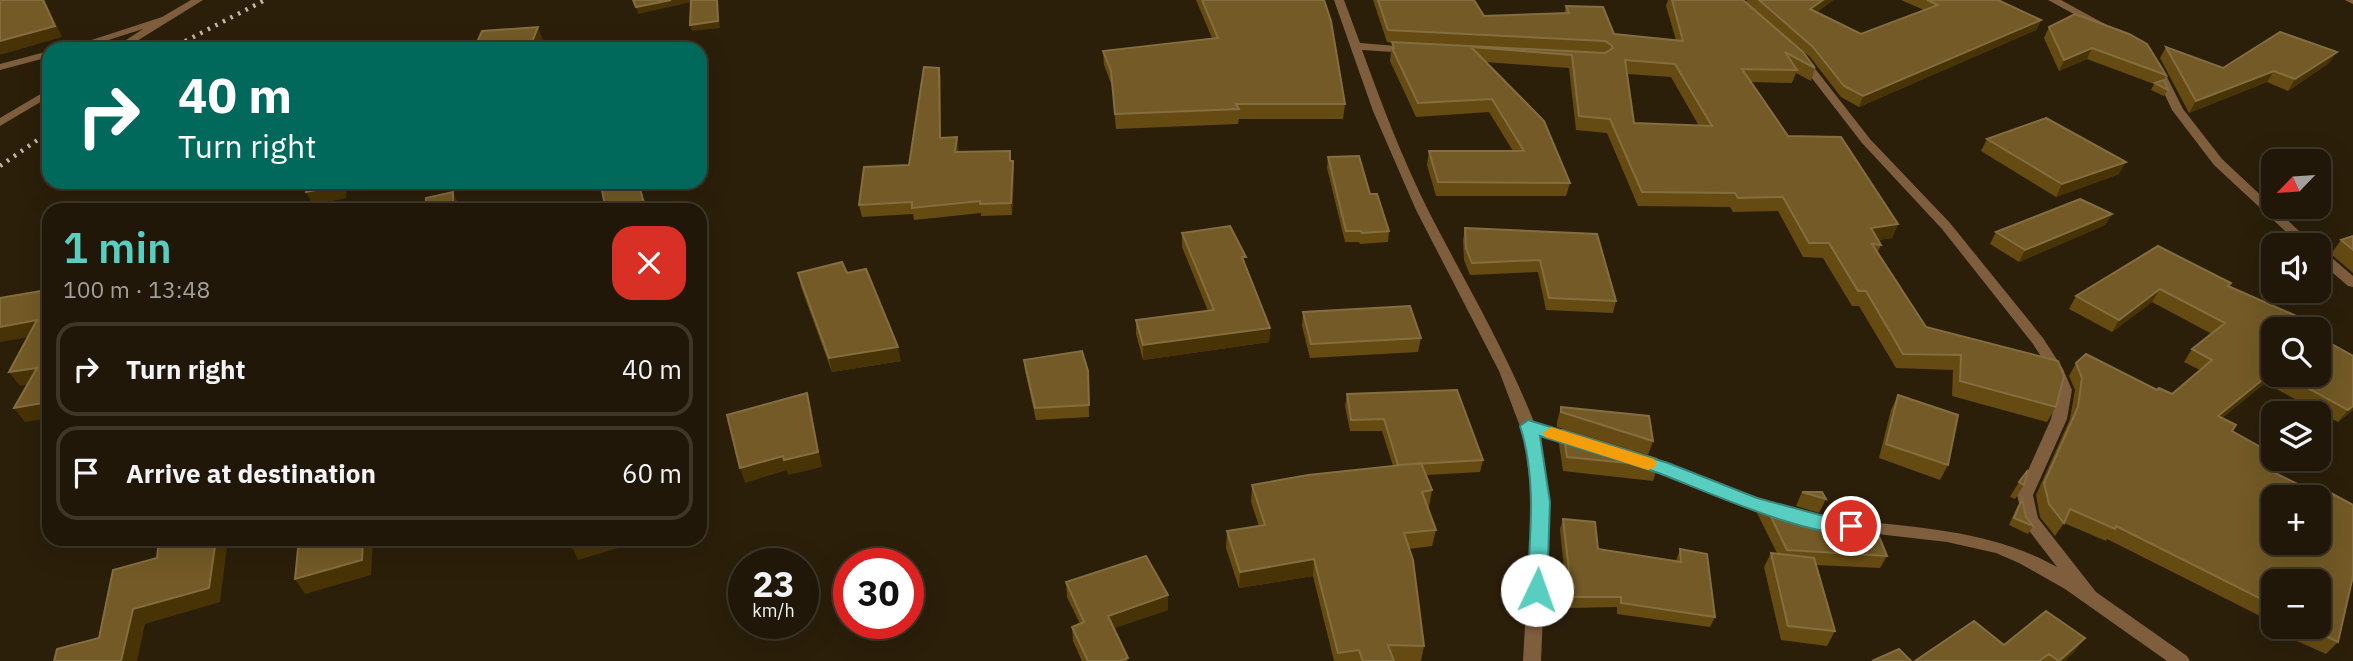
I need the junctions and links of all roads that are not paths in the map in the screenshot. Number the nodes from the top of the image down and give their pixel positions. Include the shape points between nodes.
1 (198, 0) edge
2 (1339, 0) edge
3 (2053, 0) edge
4 (161, 20) junction
5 (2126, 38) edge
6 (91, 42) edge
7 (128, 42) edge
8 (1354, 46) junction
9 (1794, 49) edge
10 (1426, 51) edge
11 (2147, 51) edge
12 (42, 56) edge
13 (0, 67) edge
14 (42, 96) edge
15 (0, 123) edge
16 (2295, 233) edge
17 (2331, 264) edge
18 (2353, 282) edge
19 (1528, 426) junction
20 (1595, 447) edge
21 (1622, 455) edge
22 (1800, 517) edge
23 (1838, 525) edge
24 (2090, 597) junction
25 (1532, 661) edge
26 (2181, 661) edge

1 - 4 street
2 - 8 street
3 - 5 street
4 - 6 street
4 - 7 street
8 - 10 street
8 - 19 street via 1422,210 1506,371
9 - 24 street via 1866,141 1946,226 2056,369 2065,390 2059,419 2025,495 2030,520
11 - 16 street via 2178,110 2218,162
12 - 13 street
14 - 15 street
17 - 18 street
19 - 20 street
19 - 25 street via 1541,502
21 - 22 street
23 - 24 street via 1959,538 1998,548 2030,561
24 - 26 street

